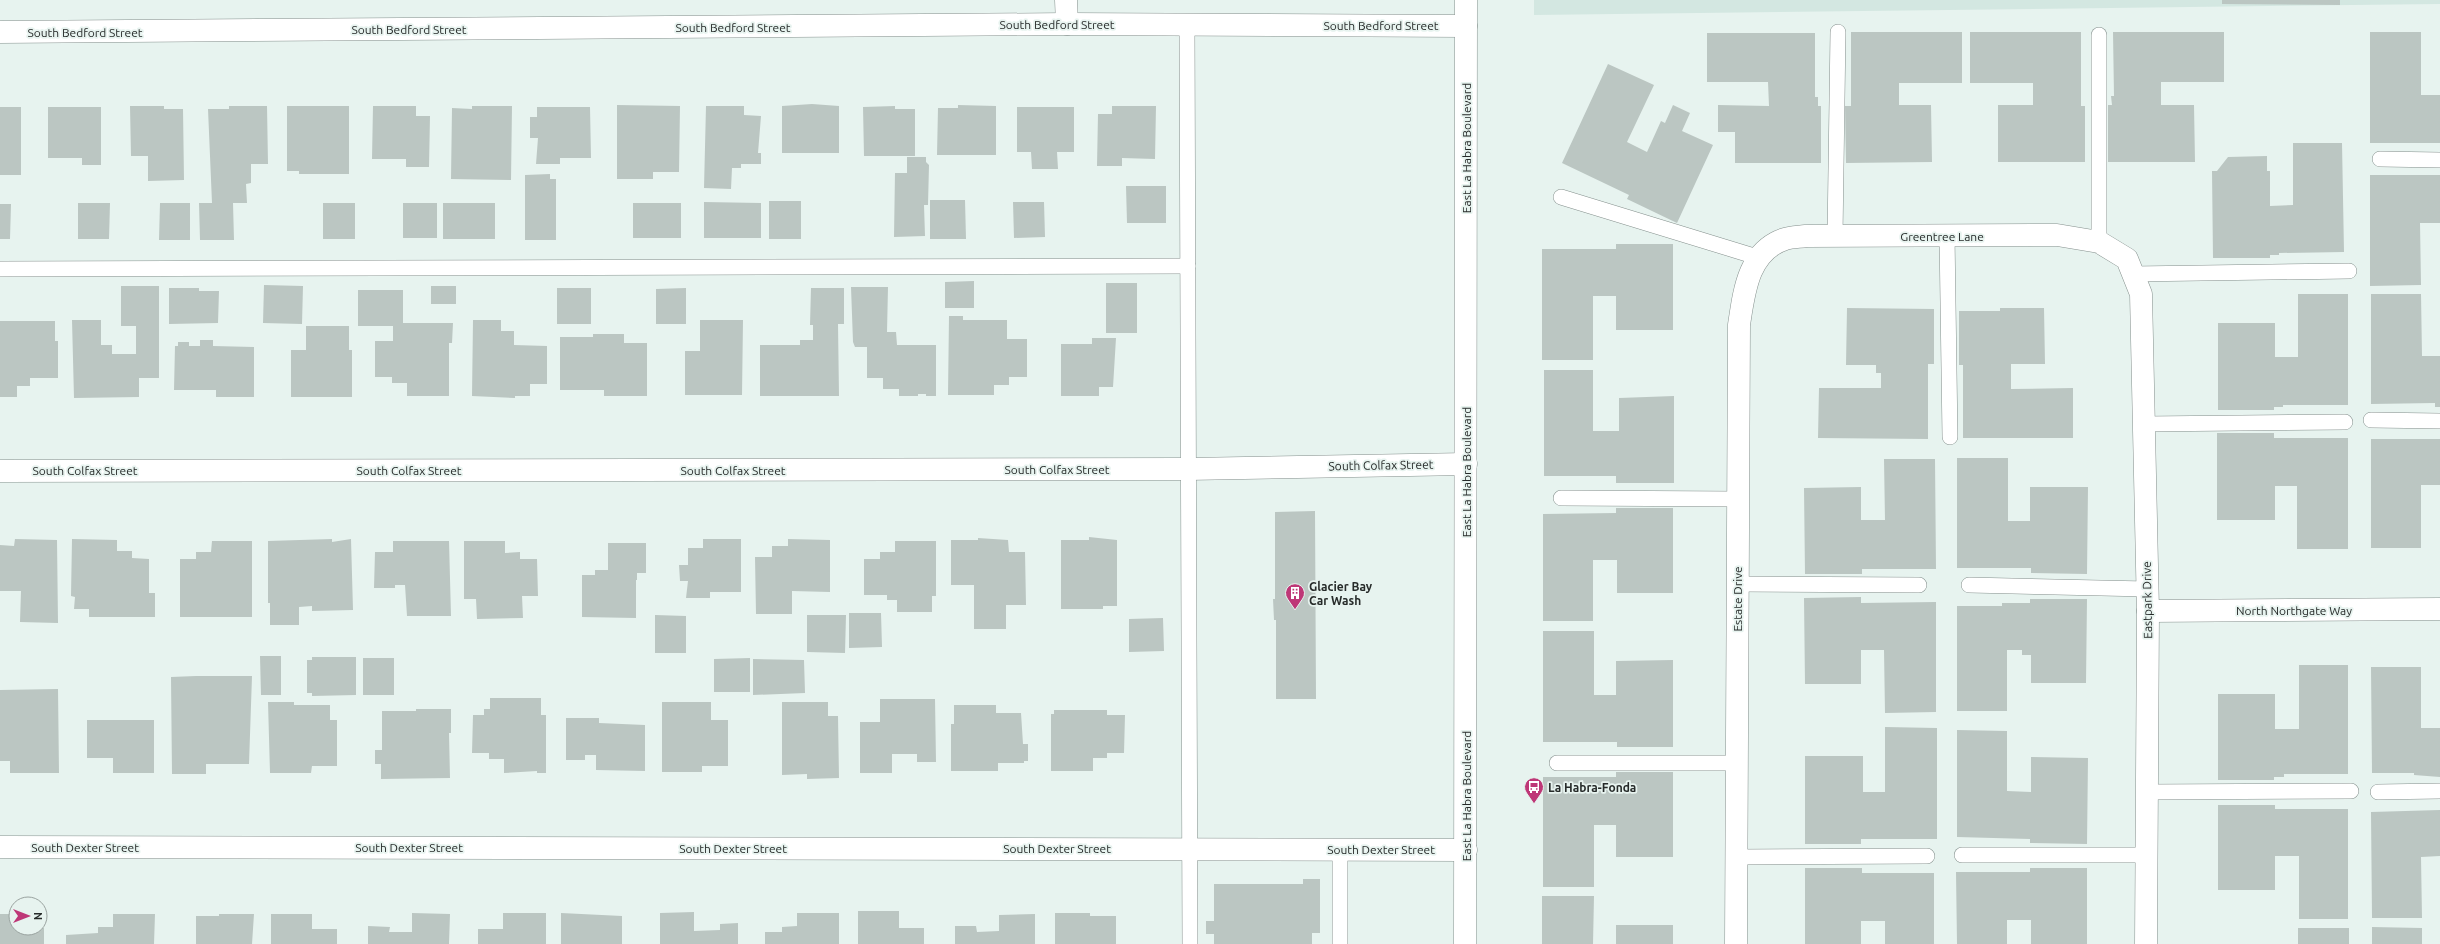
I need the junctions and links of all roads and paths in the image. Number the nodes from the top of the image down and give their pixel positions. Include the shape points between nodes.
1 (1066, 0) edge
2 (1466, 0) edge
3 (1067, 24) junction
4 (1187, 24) junction
5 (1466, 26) junction
6 (0, 32) edge
7 (1838, 32) dead end
8 (2099, 35) dead end
9 (2380, 160) dead end
10 (2440, 160) edge
11 (1561, 198) dead end
12 (1835, 236) junction
13 (1947, 236) junction
14 (2099, 242) junction
15 (1757, 257) junction
16 (1188, 266) junction
17 (2130, 267) junction
18 (0, 268) edge
19 (2350, 271) dead end
20 (2371, 420) dead end
21 (2440, 421) edge
22 (2345, 422) dead end
23 (2145, 424) junction
24 (1950, 437) dead end
25 (1466, 464) junction
26 (1188, 469) junction
27 (0, 470) edge
28 (1561, 498) dead end
29 (1737, 499) junction
30 (1736, 584) junction
31 (1919, 584) dead end
32 (1969, 586) dead end
33 (2147, 589) junction
34 (2440, 609) edge
35 (2148, 611) junction
36 (1557, 763) dead end
37 (1736, 763) junction
38 (2351, 791) dead end
39 (2440, 791) edge
40 (2147, 792) junction
41 (2378, 792) dead end
42 (0, 847) edge
43 (1190, 848) junction
44 (1340, 849) junction
45 (1466, 850) junction
46 (2146, 854) junction
47 (1962, 855) dead end
48 (1736, 856) junction
49 (1927, 856) dead end
50 (1190, 944) edge
51 (1340, 944) edge
52 (1465, 944) edge
53 (1736, 944) edge
54 (2146, 944) edge

1 - 3 street
2 - 5 street, East La Habra Boulevard
3 - 4 street, South Bedford Street
3 - 6 street, South Bedford Street
4 - 5 street, South Bedford Street
4 - 16 lane
5 - 25 street, East La Habra Boulevard
7 - 12 lane
8 - 14 lane
9 - 10 lane
11 - 15 lane via 1706,239
12 - 13 street, Greentree Lane
12 - 15 street, Greentree Lane via 1784,239
13 - 14 street, Greentree Lane via 2057,235
13 - 24 lane
14 - 17 street, Greentree Lane
15 - 29 street, Estate Drive via 1745,287 1739,325
16 - 18 lane
16 - 26 lane
17 - 19 lane
17 - 23 street, Eastpark Drive via 2141,294
20 - 21 lane
22 - 23 lane
23 - 33 street, Eastpark Drive
25 - 26 street, South Colfax Street
25 - 45 street, East La Habra Boulevard
26 - 27 street, South Colfax Street
26 - 43 lane
28 - 29 lane
29 - 30 street, Estate Drive
30 - 31 lane
30 - 37 street, Estate Drive
32 - 33 lane
33 - 35 street, Eastpark Drive
34 - 35 street, North Northgate Way
35 - 40 street, Eastpark Drive
36 - 37 lane
37 - 48 street, Estate Drive
38 - 40 lane
39 - 41 lane
40 - 46 street, Eastpark Drive
42 - 43 street, South Dexter Street
43 - 44 street, South Dexter Street
43 - 50 lane
44 - 45 street, South Dexter Street
44 - 51 lane
45 - 52 street, East La Habra Boulevard
46 - 47 lane
46 - 54 street, Eastpark Drive
48 - 49 lane
48 - 53 street, Estate Drive

